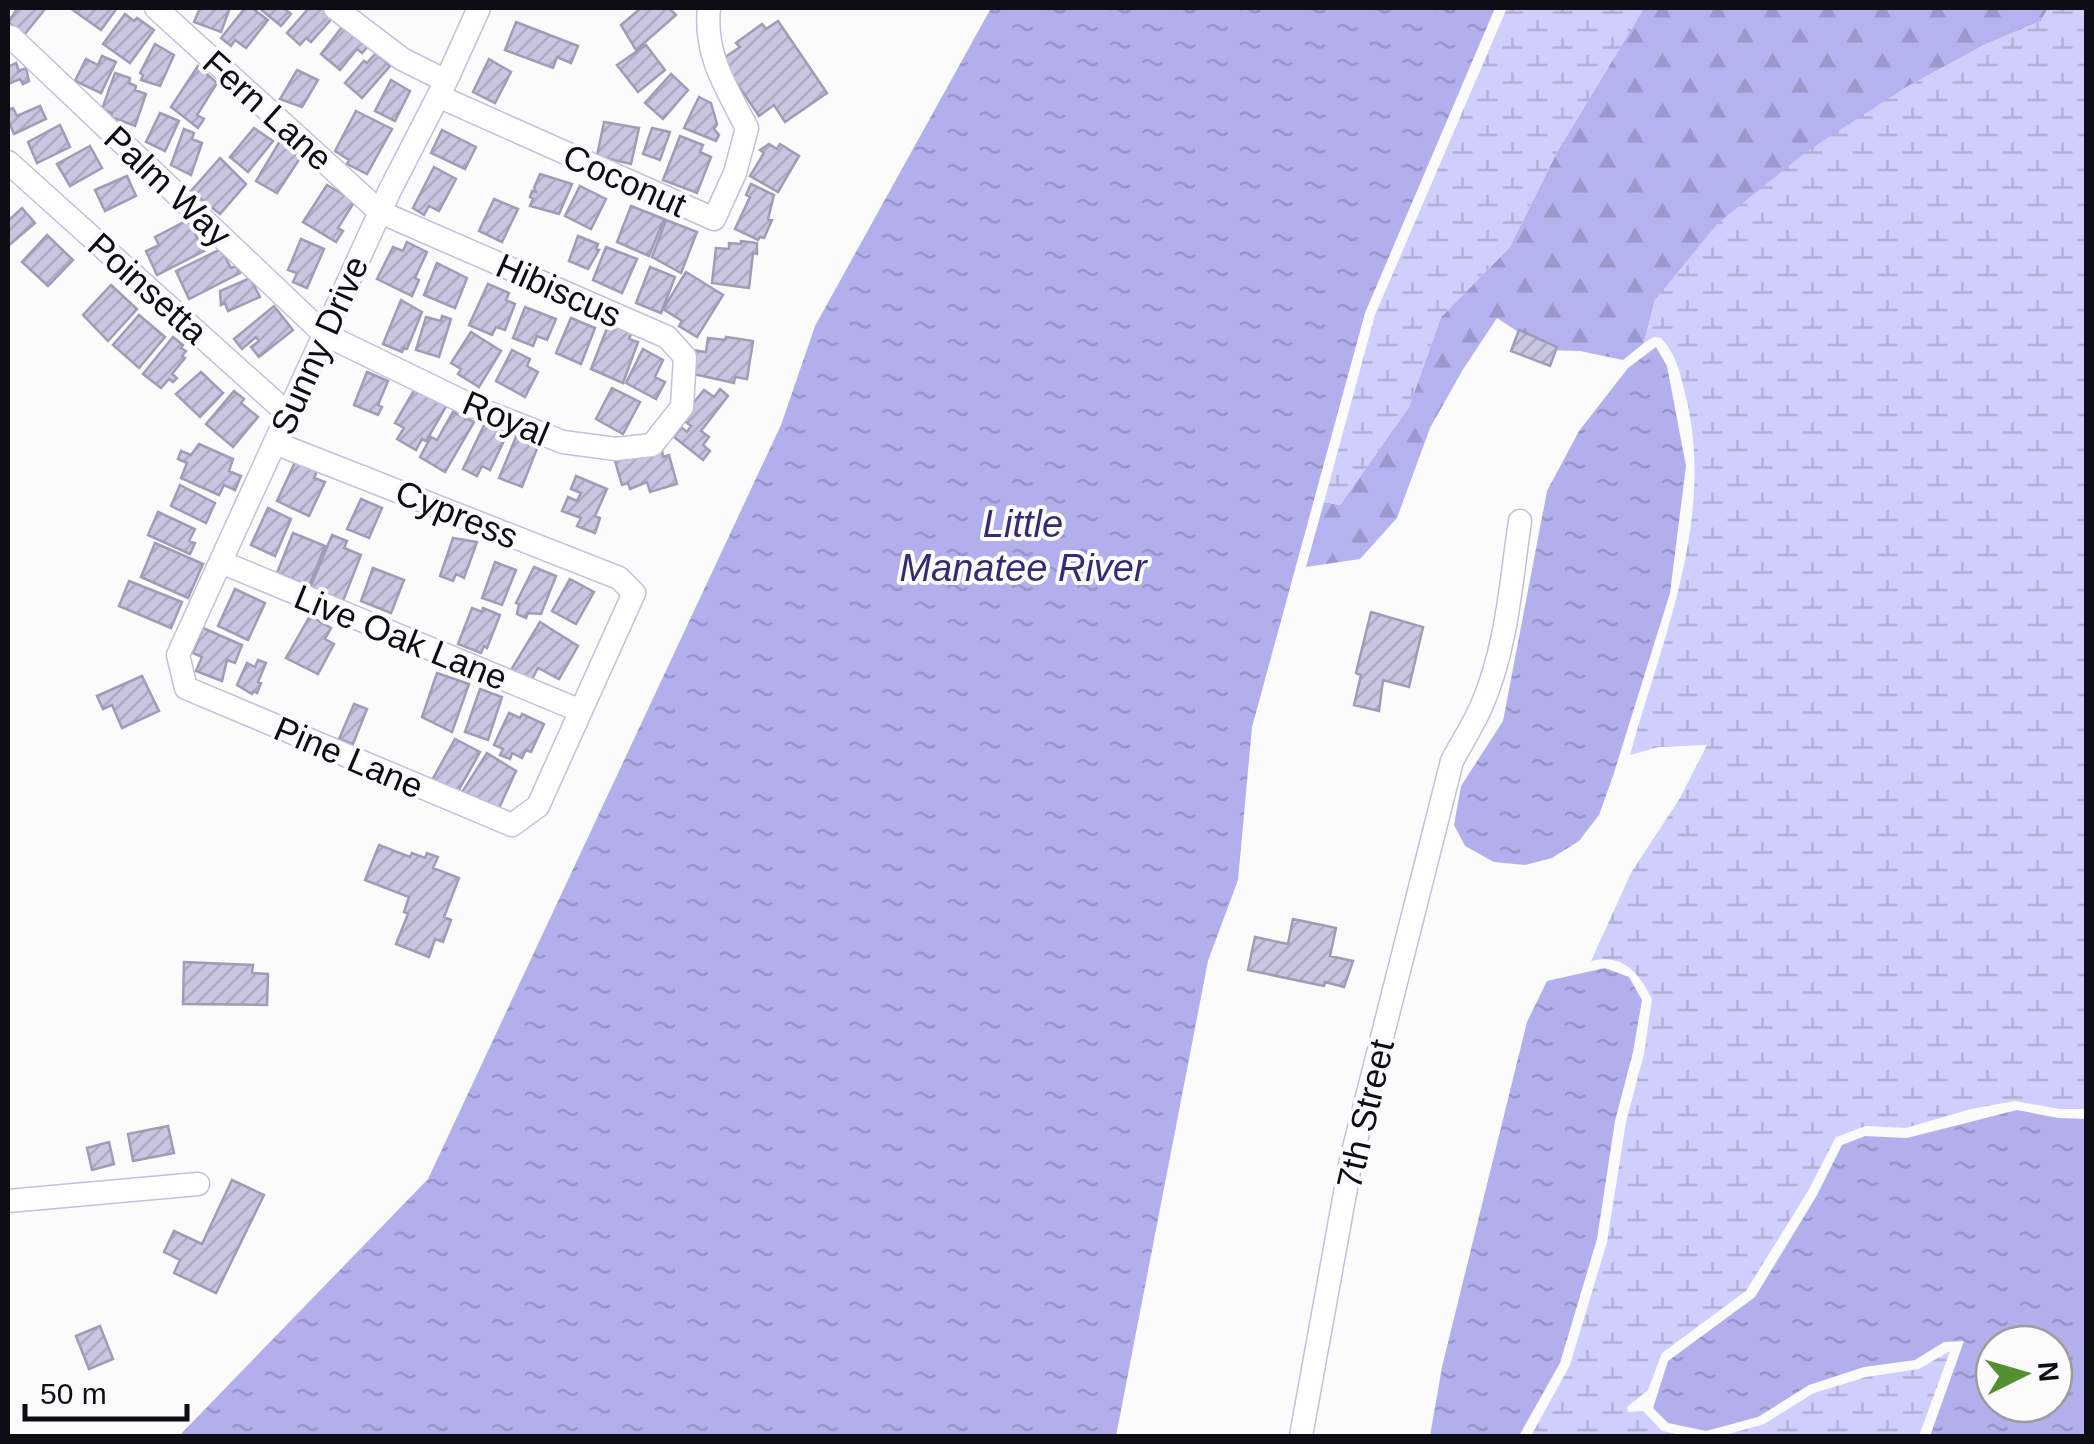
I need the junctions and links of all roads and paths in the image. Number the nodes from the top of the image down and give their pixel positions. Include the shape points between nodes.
1 (156, 8) edge
2 (336, 8) edge
3 (479, 8) edge
4 (708, 8) edge
5 (9, 39) edge
6 (442, 89) junction
7 (8, 162) edge
8 (380, 212) junction
9 (324, 334) junction
10 (682, 407) joint
11 (288, 414) junction
12 (275, 443) junction
13 (1520, 521) dead end
14 (221, 562) junction
15 (186, 688) joint
16 (581, 711) junction
17 (198, 1184) dead end
18 (8, 1201) edge
19 (1301, 1436) edge

1 - 8 street, Fern Lane
2 - 6 street
3 - 6 street, Sunny Drive
4 - 6 street, Coconut via 706,35 717,70 747,128 714,219
5 - 9 street, Palm Way
6 - 8 street, Sunny Drive
7 - 11 street, Poinsetta
8 - 9 street, Sunny Drive
8 - 10 street, Hibiscus via 666,337 685,357
9 - 10 street, Royal via 563,442 652,446
9 - 11 street, Sunny Drive
11 - 12 street, Sunny Drive
12 - 14 street, Sunny Drive
12 - 16 street, Cypress via 619,578 634,593
13 - 19 street, 7th Street via 1492,678 1452,761 1351,1160
14 - 15 street, Sunny Drive via 178,655
14 - 16 street, Live Oak Lane
15 - 16 street, Pine Lane via 512,825 538,806
17 - 18 street

